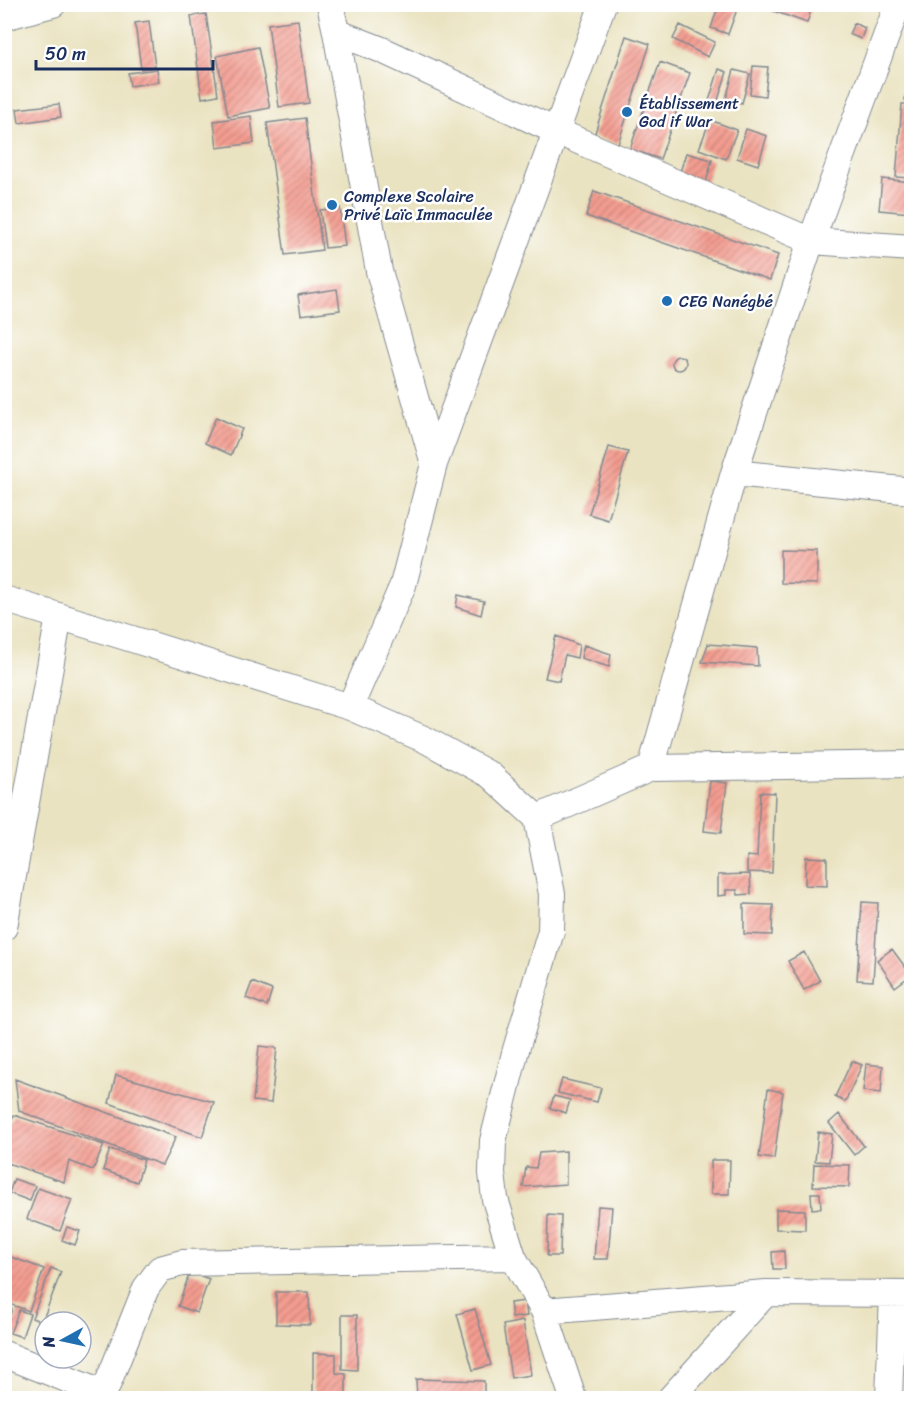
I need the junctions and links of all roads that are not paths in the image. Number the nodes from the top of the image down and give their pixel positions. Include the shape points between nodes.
1 (53, 4) edge
2 (330, 4) edge
3 (603, 4) edge
4 (898, 4) edge
5 (4, 17) edge
6 (336, 32) junction
7 (558, 132) junction
8 (811, 241) junction
9 (912, 248) edge
10 (434, 464) junction
11 (734, 473) junction
12 (912, 491) edge
13 (4, 599) edge
14 (59, 616) junction
15 (350, 707) junction
16 (912, 764) edge
17 (651, 768) junction
18 (537, 818) junction
19 (4, 927) edge
20 (513, 1257) junction
21 (766, 1293) junction
22 (902, 1294) edge
23 (544, 1311) junction
24 (4, 1354) edge
25 (103, 1396) edge
26 (573, 1398) edge
27 (671, 1398) edge
28 (889, 1398) edge

1 - 5 street
2 - 6 street
3 - 7 street
4 - 8 street
6 - 7 street
6 - 10 street via 379,271
7 - 8 street
7 - 10 street
8 - 9 street
8 - 11 street
10 - 15 street via 403,585
11 - 12 street
11 - 17 street
13 - 14 street
14 - 15 street
14 - 19 street
15 - 18 street via 426,740 490,776
16 - 17 street
17 - 18 street
18 - 20 street via 552,894 551,931 493,1141 495,1199
20 - 23 street
20 - 25 street via 182,1263 160,1269 146,1288
21 - 22 street
21 - 23 street
21 - 27 street
22 - 28 street
23 - 26 street
24 - 25 street

